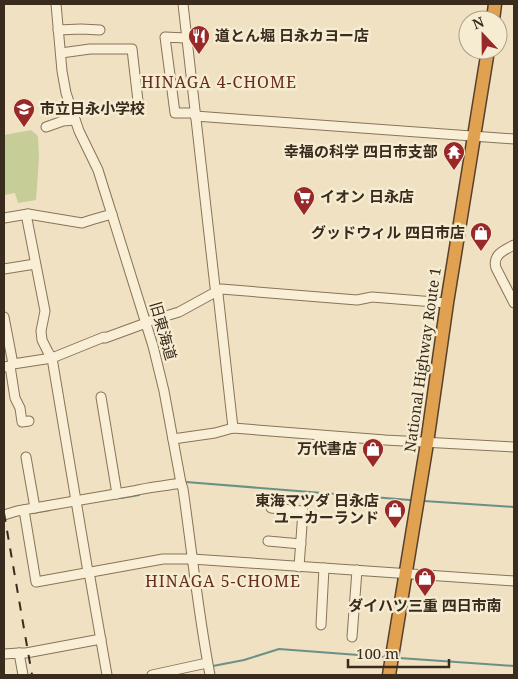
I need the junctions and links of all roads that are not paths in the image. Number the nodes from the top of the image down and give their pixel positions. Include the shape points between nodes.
1 (56, 4) edge
2 (182, 4) edge
3 (58, 30) junction
4 (100, 30) dead end
5 (186, 38) junction
6 (61, 53) junction
7 (486, 60) edge
8 (138, 101) dead end
9 (195, 115) junction
10 (75, 120) junction
11 (46, 127) dead end
12 (474, 136) junction
13 (514, 139) edge
14 (28, 214) junction
15 (112, 214) junction
16 (4, 218) edge
17 (514, 245) edge
18 (35, 264) junction
19 (4, 269) edge
20 (217, 291) junction
21 (447, 303) junction
22 (514, 303) edge
23 (4, 317) edge
24 (146, 323) junction
25 (52, 358) junction
26 (9, 366) edge
27 (101, 397) dead end
28 (28, 421) dead end
29 (233, 428) junction
30 (173, 439) junction
31 (427, 443) junction
32 (514, 447) edge
33 (26, 457) dead end
34 (181, 483) junction
35 (117, 494) junction
36 (76, 501) junction
37 (35, 508) junction
38 (271, 508) dead end
39 (24, 510) junction
40 (4, 515) edge
41 (268, 541) dead end
42 (301, 544) junction
43 (192, 559) junction
44 (299, 567) junction
45 (324, 568) junction
46 (357, 570) junction
47 (89, 572) junction
48 (405, 574) junction
49 (514, 581) edge
50 (321, 625) dead end
51 (352, 637) dead end
52 (101, 639) junction
53 (4, 652) edge
54 (19, 653) junction
55 (207, 663) junction
56 (23, 675) edge
57 (107, 675) edge
58 (152, 675) edge
59 (210, 675) edge
60 (388, 675) edge

1 - 3 street, 旧東海道
2 - 5 street
3 - 4 street
3 - 6 street, 旧東海道
5 - 9 street
5 - 9 street via 165,37 175,113
6 - 8 street via 132,49
6 - 10 street, 旧東海道 via 66,93
7 - 12 highway, National Highway Route 1
9 - 12 street
9 - 20 street
10 - 11 street
10 - 15 street, 旧東海道
12 - 13 street
12 - 21 highway, National Highway Route 1
14 - 15 street via 82,224
14 - 16 street
14 - 18 street
15 - 24 street, 旧東海道
17 - 22 street via 500,253 494,263
18 - 19 street
18 - 25 street via 45,312 42,340
20 - 21 street
20 - 24 street via 179,312
20 - 29 street
21 - 31 highway, National Highway Route 1
23 - 26 street
24 - 25 street
24 - 30 street, 旧東海道 via 160,371
25 - 26 street
25 - 36 street
26 - 28 street via 22,422
27 - 35 street
29 - 30 street
29 - 31 street
30 - 34 street, 旧東海道
31 - 32 street
31 - 48 highway, National Highway Route 1
33 - 37 street
34 - 35 street
34 - 43 street, 旧東海道
35 - 36 street
36 - 37 street
36 - 47 street
37 - 39 street
38 - 42 street via 303,510
39 - 40 street
39 - 47 street via 36,582
41 - 42 street
42 - 44 street
43 - 44 street
43 - 47 street via 163,559
43 - 55 street, 旧東海道
44 - 45 street
45 - 46 street
45 - 50 street
46 - 48 street
46 - 51 street
47 - 52 street
48 - 49 street
48 - 60 highway, National Highway Route 1
52 - 54 street
52 - 57 street
53 - 54 street
54 - 56 street
55 - 58 street
55 - 59 street, 旧東海道

